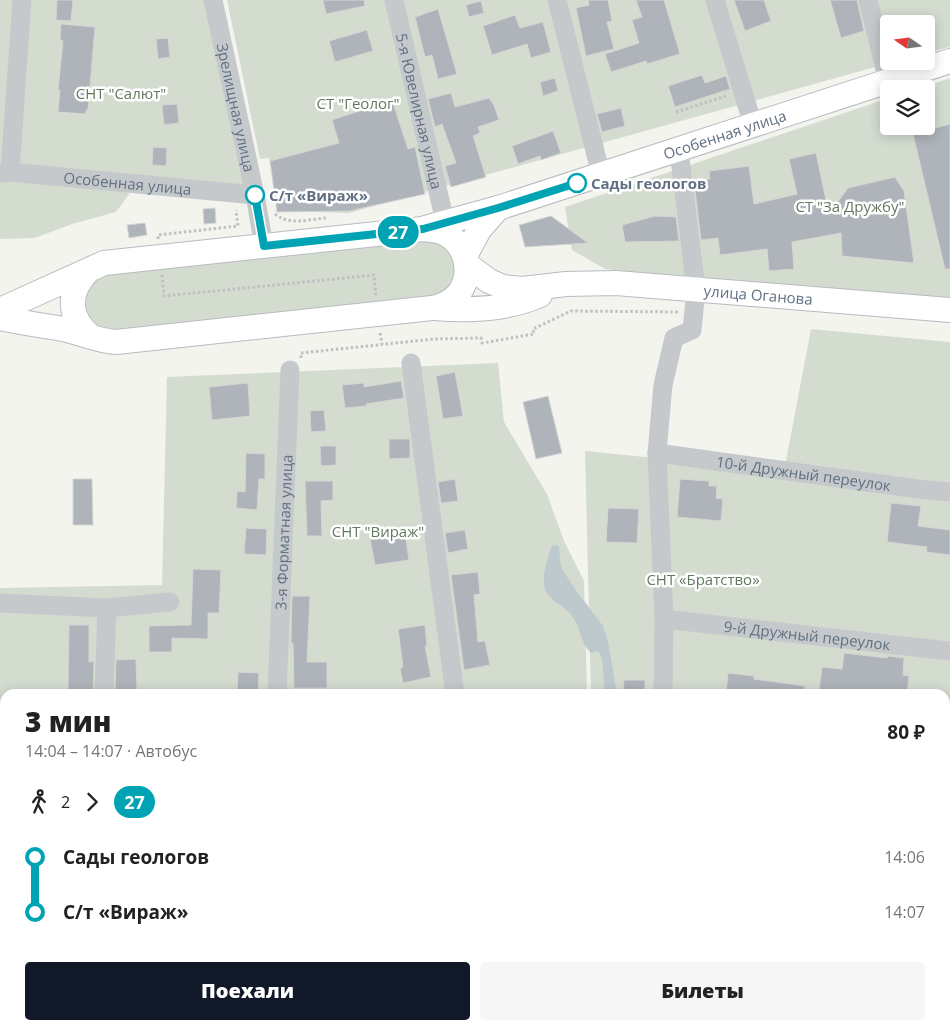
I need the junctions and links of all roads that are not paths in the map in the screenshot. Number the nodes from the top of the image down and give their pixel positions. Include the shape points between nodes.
1 (22, 0) edge
2 (213, 0) edge
3 (394, 0) edge
4 (557, 0) edge
5 (715, 0) edge
6 (868, 0) edge
7 (950, 61) edge
8 (888, 80) edge
9 (891, 80) edge
10 (880, 84) edge
11 (753, 126) junction
12 (680, 150) junction
13 (5, 172) edge
14 (601, 175) junction
15 (255, 195) junction
16 (498, 208) junction
17 (434, 226) junction
18 (264, 246) junction
19 (466, 260) junction
20 (87, 272) junction
21 (566, 284) junction
22 (696, 290) junction
23 (432, 308) junction
24 (0, 310) edge
25 (950, 310) edge
26 (0, 318) edge
27 (90, 336) junction
28 (411, 363) dead end
29 (295, 365) road end
30 (658, 453) junction
31 (950, 492) edge
32 (170, 602) dead end
33 (0, 603) edge
34 (107, 608) junction
35 (664, 619) junction
36 (950, 651) edge
37 (104, 689) edge
38 (277, 689) edge
39 (454, 689) edge
40 (663, 689) edge

1 - 13 street
2 - 15 street, Зрелищная улица
3 - 17 street, 5-я Ювелирная улица
4 - 14 street
5 - 11 street
6 - 8 street
7 - 9 main road, Особенная улица
10 - 11 main road, Особенная улица
11 - 12 main road, Особенная улица
12 - 14 main road, Особенная улица
12 - 22 street
13 - 15 street, Особенная улица
14 - 16 main road, Особенная улица
15 - 18 street, Зрелищная улица
16 - 17 main road, Особенная улица
16 - 19 main road via 479,230
17 - 18 main road
17 - 19 main road, улица Оганова via 435,230 459,244
18 - 20 main road via 104,263
19 - 21 main road, улица Оганова via 489,281 503,287 522,289
19 - 23 main road via 465,280 459,293 449,303
20 - 24 main road
20 - 27 main road via 72,299 75,317
21 - 22 main road, улица Оганова via 616,283
21 - 23 main road, улица Оганова via 523,303 470,311
22 - 25 main road, улица Оганова
22 - 30 street via 692,330 674,338 663,385
23 - 27 main road via 116,342
26 - 27 main road
28 - 39 street
29 - 38 street, 3-я Форматная улица
30 - 31 street, 10-й Дружный переулок
30 - 35 street
32 - 34 street
33 - 34 street
34 - 37 street
35 - 36 street, 9-й Дружный переулок
35 - 40 street

